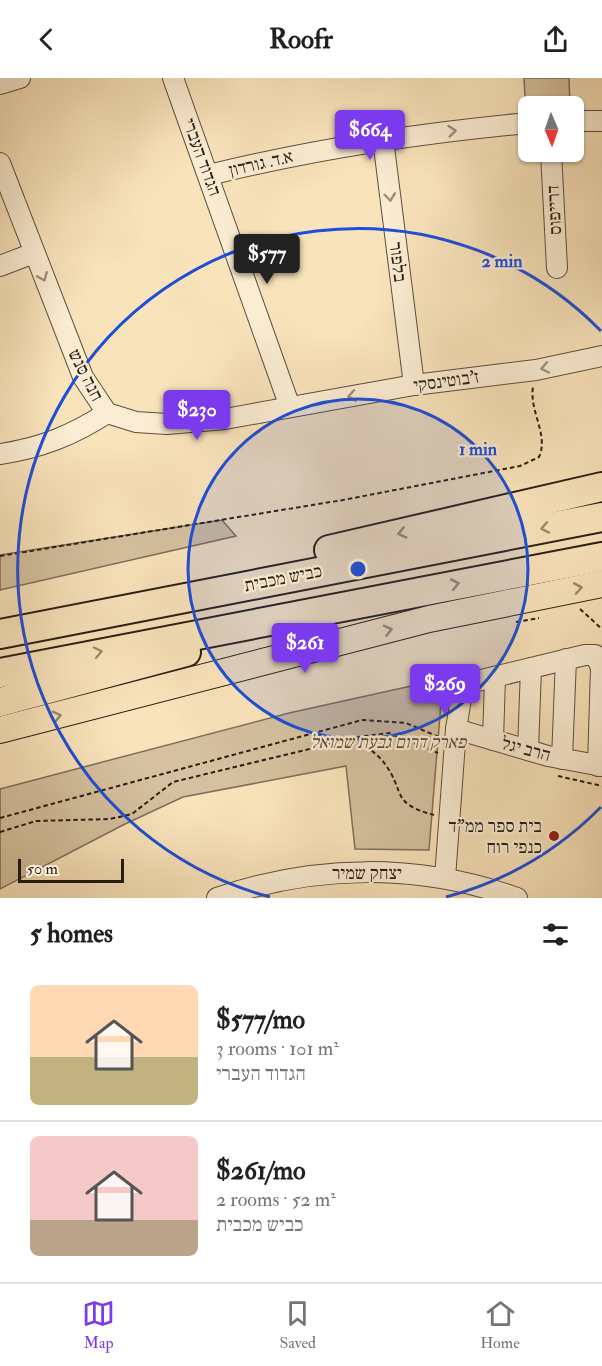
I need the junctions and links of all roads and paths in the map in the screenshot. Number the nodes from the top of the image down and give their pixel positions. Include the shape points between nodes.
1 (20, 78) edge
2 (173, 78) edge
3 (0, 84) edge
4 (584, 121) edge
5 (602, 121) edge
6 (518, 124) edge
7 (383, 139) junction
8 (552, 162) edge
9 (0, 163) edge
10 (209, 175) junction
11 (34, 253) junction
12 (0, 266) edge
13 (557, 268) dead end
14 (602, 356) edge
15 (536, 370) junction
16 (414, 385) junction
17 (290, 407) junction
18 (107, 413) junction
19 (0, 454) edge
20 (602, 487) edge
21 (602, 517) edge
22 (0, 556) edge
23 (602, 557) edge
24 (602, 584) edge
25 (404, 594) junction
26 (511, 602) junction
27 (570, 611) dead end
28 (549, 616) dead end
29 (53, 622) junction
30 (602, 629) edge
31 (0, 634) edge
32 (566, 659) junction
33 (601, 660) edge
34 (531, 668) junction
35 (0, 673) edge
36 (495, 676) junction
37 (0, 702) edge
38 (0, 730) edge
39 (352, 738) junction
40 (493, 740) junction
41 (450, 742) junction
42 (528, 750) junction
43 (600, 766) edge
44 (556, 767) junction
45 (602, 786) edge
46 (449, 815) junction
47 (0, 818) edge
48 (0, 832) edge
49 (445, 878) junction
50 (224, 897) edge
51 (517, 898) edge

1 - 3 street
2 - 10 street, הגדוד העברי
4 - 5 street
7 -> 6 street, א.ד. גורדון
7 - 10 street, א.ד. גורדון via 275,158
7 -> 16 street, בלפור
8 - 13 street, דרייפוס
9 - 11 street, חנה סנש
10 - 17 street, הגדוד העברי
11 - 12 street
11 -> 18 street, חנה סנש via 83,377
14 -> 15 street, ז'בוטינסקי
15 - 16 street, ז'בוטינסקי
15 - 22 path via 532,394 544,447 539,458 520,466 343,500
16 -> 17 street, ז'בוטינסקי
17 - 18 street, חנה סנש via 167,424 136,422
18 - 19 street via 76,433 44,446
20 -> 29 highway via 254,568
21 -> 29 highway, כביש מכבית
25 -> 23 highway, כביש מכבית
26 -> 24 main road
35 -> 25 highway, כביש מכבית
25 - 37 highway
26 - 28 path via 516,623
38 -> 26 main road via 429,619
27 - 30 path via 581,609
29 - 31 highway, כביש מכבית
32 - 33 street via 595,655
32 - 34 street
32 - 44 street
33 - 43 street
34 - 36 street
34 - 42 street
36 - 40 street
36 - 41 street via 464,686
39 - 41 path via 389,733
39 - 46 path via 385,764 405,803 435,815
39 - 48 path via 173,782 132,814 110,819 36,821
40 - 41 street, הרב יגל
40 - 42 street, הרב יגל
41 - 46 street
41 - 47 path via 406,723 362,720
42 - 44 street, הרב יגל
43 - 44 street, הרב יגל
44 - 45 path
46 - 49 street
49 - 50 street, יצחק שמיר via 393,872 329,873 260,885
49 - 51 street, יצחק שמיר

